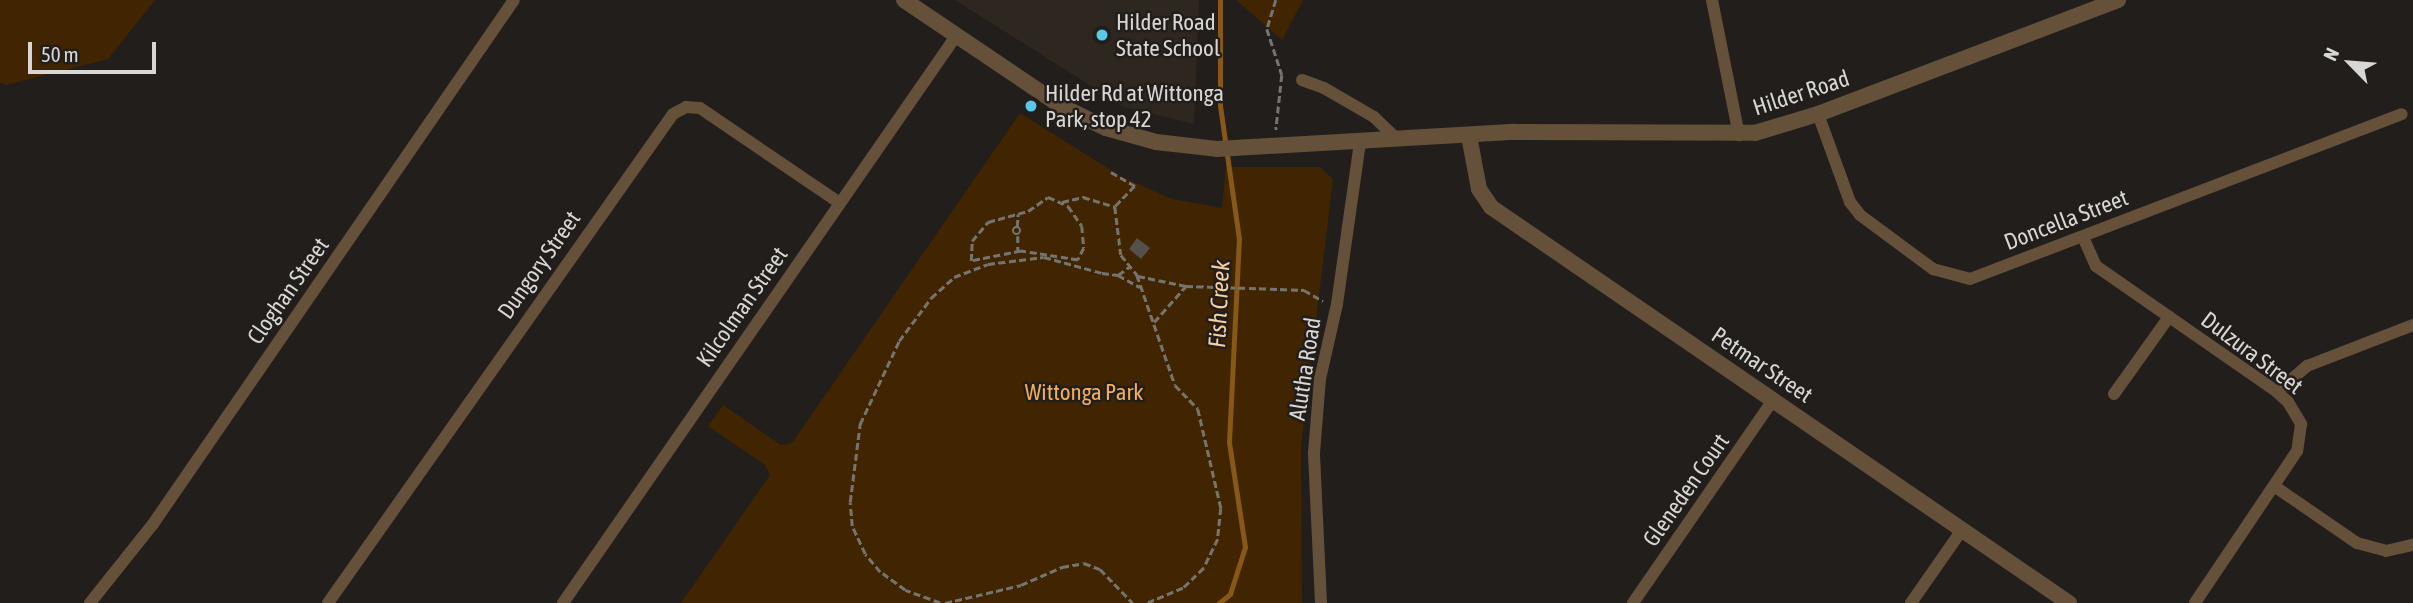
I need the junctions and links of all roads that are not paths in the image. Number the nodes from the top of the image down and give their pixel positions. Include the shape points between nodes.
1 (514, 0) edge
2 (904, 0) edge
3 (1712, 0) edge
4 (2118, 0) edge
5 (956, 36) junction
6 (1302, 80) dead end
7 (1818, 114) junction
8 (2401, 114) dead end
9 (1739, 135) junction
10 (1469, 136) junction
11 (1398, 140) junction
12 (1360, 142) junction
13 (839, 203) junction
14 (2083, 237) junction
15 (2169, 317) junction
16 (2413, 325) edge
17 (2277, 392) junction
18 (2113, 394) dead end
19 (1773, 400) junction
20 (2274, 486) junction
21 (1962, 530) junction
22 (2413, 545) edge
23 (90, 603) edge
24 (328, 603) edge
25 (562, 603) edge
26 (1321, 603) edge
27 (1633, 603) edge
28 (1911, 603) edge
29 (2069, 603) edge
30 (2195, 603) edge

1 - 23 street, Cloghan Street via 153,524
2 - 5 street, Hilder Road
3 - 9 street
4 - 7 street, Hilder Road
5 - 12 street, Hilder Road via 1061,106 1105,128 1166,144 1217,149
5 - 13 street, Kilcolman Street
6 - 11 street via 1374,117
7 - 9 street, Hilder Road
7 - 14 street, Doncella Street via 1850,202 1860,215 1943,275 1970,279
8 - 14 street, Doncella Street
9 - 10 street, Hilder Road via 1515,132
10 - 11 street, Hilder Road
10 - 19 street, Petmar Street via 1479,189 1491,207
11 - 12 street, Hilder Road
12 - 26 street, Alutha Road via 1337,304 1320,379 1314,453
13 - 24 street, Dungory Street via 701,108 687,107 673,114 660,126
13 - 25 street, Kilcolman Street
14 - 15 street, Dulzura Street via 2096,266
15 - 17 street, Dulzura Street
15 - 18 street
16 - 17 street via 2307,366
17 - 20 street, Dulzura Street via 2301,424 2297,451
19 - 21 street, Petmar Street
19 - 27 street, Gleneden Court
20 - 22 street via 2357,543 2386,551
20 - 30 street, Dulzura Street
21 - 28 street
21 - 29 street, Petmar Street

